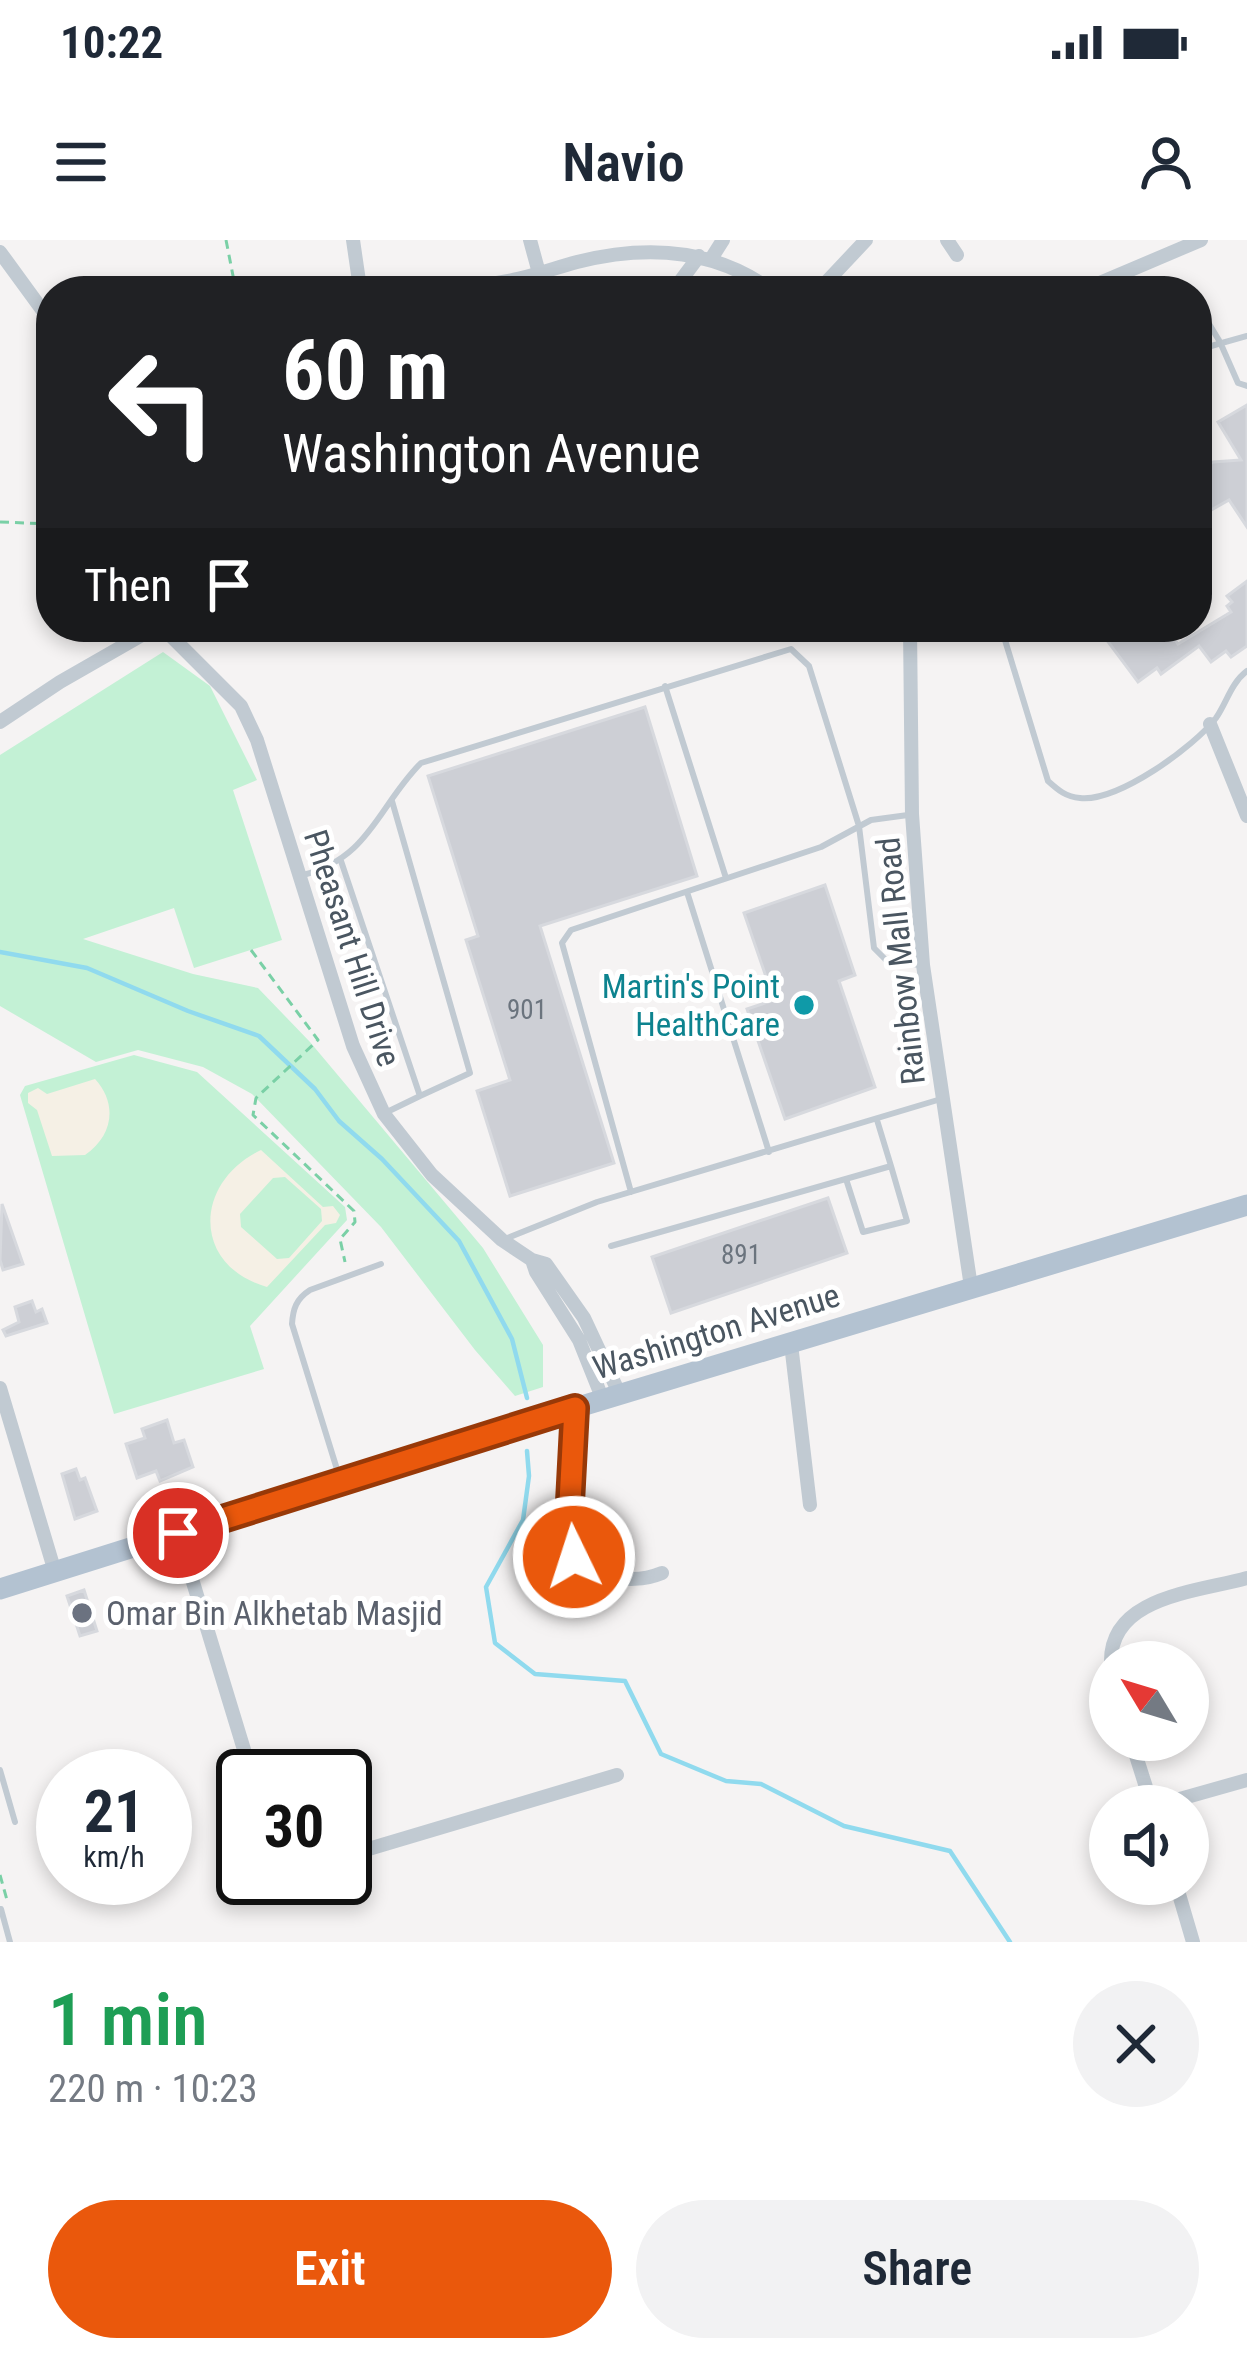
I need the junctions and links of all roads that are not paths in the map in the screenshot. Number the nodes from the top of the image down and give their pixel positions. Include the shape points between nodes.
1 (352, 240) edge
2 (530, 240) edge
3 (723, 240) edge
4 (866, 240) edge
5 (946, 240) edge
6 (1201, 240) edge
7 (0, 252) edge
8 (956, 255) dead end
9 (705, 257) junction
10 (539, 273) junction
11 (358, 276) edge
12 (529, 276) edge
13 (686, 276) edge
14 (742, 276) edge
15 (832, 276) edge
16 (1116, 276) edge
17 (36, 301) edge
18 (1212, 328) edge
19 (1247, 335) edge
20 (1220, 341) junction
21 (1212, 344) edge
22 (1247, 386) edge
23 (132, 642) edge
24 (175, 642) edge
25 (910, 642) edge
26 (1006, 642) edge
27 (1247, 671) edge
28 (665, 686) junction
29 (0, 722) edge
30 (1210, 724) junction
31 (392, 801) junction
32 (912, 814) junction
33 (1247, 816) edge
34 (860, 826) junction
35 (341, 861) junction
36 (299, 876) junction
37 (727, 878) junction
38 (686, 892) junction
39 (923, 965) junction
40 (420, 1096) junction
41 (941, 1100) junction
42 (384, 1114) junction
43 (877, 1119) junction
44 (769, 1152) junction
45 (891, 1166) junction
46 (846, 1179) junction
47 (631, 1192) junction
48 (1247, 1205) edge
49 (502, 1240) junction
50 (611, 1246) dead end
51 (381, 1264) dead end
52 (971, 1287) junction
53 (791, 1344) junction
54 (0, 1388) edge
55 (611, 1397) junction
56 (575, 1408) junction
57 (340, 1482) junction
58 (810, 1505) dead end
59 (178, 1533) junction
60 (55, 1572) junction
61 (662, 1573) dead end
62 (1247, 1579) edge
63 (0, 1589) edge
64 (1114, 1641) edge
65 (244, 1749) edge
66 (0, 1770) edge
67 (617, 1775) dead end
68 (1247, 1780) edge
69 (1209, 1791) edge
70 (15, 1822) dead end
71 (372, 1848) edge
72 (1182, 1905) edge
73 (1, 1909) edge
74 (10, 1942) edge
75 (1193, 1942) edge

1 - 11 street
2 - 10 street
3 - 9 street
4 - 15 street
5 - 8 street
6 - 16 street
7 - 17 street
9 - 10 street via 628,252
9 - 13 street
9 - 14 street
10 - 12 street
18 - 20 lane
19 - 20 lane
20 - 21 lane
20 - 22 lane
23 - 29 street
24 - 36 street, Pheasant Hill Drive via 241,706
25 - 32 street, Rainbow Mall Road
26 - 30 lane via 1048,781 1063,794 1084,799 1118,790
27 - 30 lane
28 - 31 lane via 421,763
28 - 34 lane via 791,649 809,666
28 - 37 lane
30 - 33 street
31 - 35 lane
31 - 40 lane via 470,1073
32 - 34 lane
32 - 39 street, Rainbow Mall Road
34 - 37 lane
34 - 39 lane via 874,948 887,961
35 - 36 lane
35 - 40 lane
36 - 42 street, Pheasant Hill Drive via 353,1046
37 - 38 lane
38 - 44 lane
38 - 47 lane via 571,930 562,944
39 - 41 street, Rainbow Mall Road
40 - 42 lane
41 - 43 lane
41 - 52 street, Rainbow Mall Road
42 - 49 street, Pheasant Hill Drive via 432,1175
43 - 44 lane
43 - 45 lane
44 - 47 lane
45 - 46 lane
45 - 46 lane via 907,1221 862,1232
46 - 50 lane
47 - 49 lane
48 - 52 main road, Washington Avenue
49 - 55 street, Pheasant Hill Drive via 546,1264 574,1301
51 - 57 lane via 310,1290 293,1311
52 - 53 main road, Washington Avenue
53 - 55 main road, Washington Avenue
53 - 58 street
54 - 60 street
55 - 56 main road, Washington Avenue
56 - 57 main road, Washington Avenue
56 - 61 street via 568,1540 574,1557 619,1577
57 - 59 main road, Washington Avenue
59 - 60 main road, Washington Avenue
59 - 65 street
60 - 63 main road, Washington Avenue
62 - 64 street via 1132,1613
66 - 70 lane
67 - 71 street
68 - 69 street
72 - 75 street
73 - 74 lane

